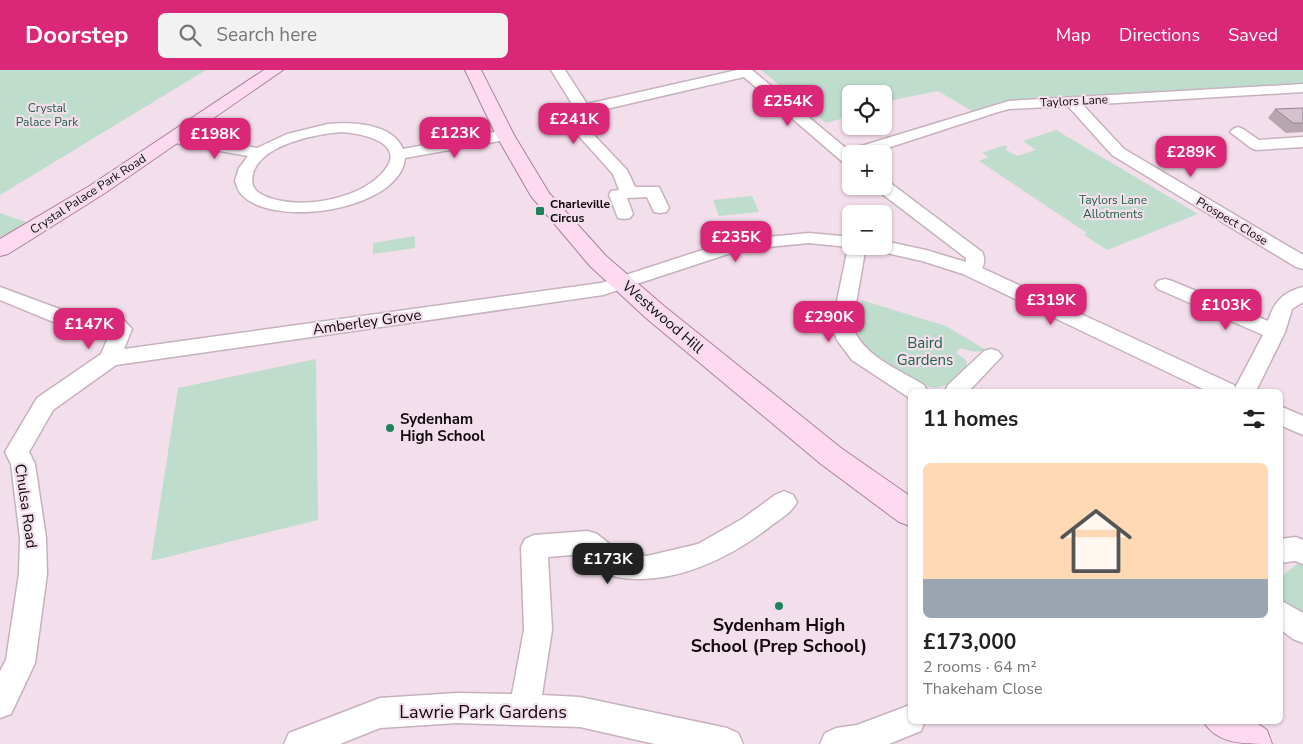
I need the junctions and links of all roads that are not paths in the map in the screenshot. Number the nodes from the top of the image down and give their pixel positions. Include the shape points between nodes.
1 (275, 70) edge
2 (473, 70) edge
3 (558, 70) edge
4 (745, 71) edge
5 (1303, 88) edge
6 (1071, 101) junction
7 (583, 109) junction
8 (1238, 132) dead end
9 (505, 135) junction
10 (175, 138) junction
11 (1303, 142) edge
12 (883, 145) edge
13 (842, 150) edge
14 (259, 153) junction
15 (399, 154) junction
16 (630, 193) junction
17 (892, 193) edge
18 (660, 208) dead end
19 (624, 214) dead end
20 (842, 241) edge
21 (0, 249) edge
22 (892, 249) edge
23 (855, 255) edge
24 (1303, 263) edge
25 (970, 270) junction
26 (623, 283) junction
27 (1165, 285) dead end
28 (0, 293) edge
29 (1303, 293) edge
30 (1275, 332) junction
31 (991, 356) dead end
32 (110, 358) junction
33 (913, 389) edge
34 (958, 389) edge
35 (1222, 389) edge
36 (1246, 389) edge
37 (1283, 416) edge
38 (1303, 426) edge
39 (8, 454) edge
40 (784, 502) dead end
41 (908, 512) edge
42 (1283, 551) edge
43 (1303, 552) edge
44 (1283, 615) edge
45 (1303, 629) edge
46 (0, 703) edge
47 (524, 710) junction
48 (908, 721) edge
49 (1226, 724) edge
50 (300, 744) edge
51 (727, 744) edge
52 (836, 744) edge
53 (1253, 744) edge

1 - 10 main road, Crystal Palace Park Road
2 - 9 main road, Westwood Hill
3 - 7 street
4 - 7 street
4 - 13 street
5 - 6 street, Taylors Lane
6 - 12 street, Taylors Lane via 993,109
6 - 24 street, Prospect Close via 1118,152
7 - 16 street via 566,114 621,173
8 - 11 street via 1256,145
9 - 15 street
9 - 26 main road, Westwood Hill via 541,196 598,261
10 - 14 street
10 - 21 main road, Crystal Palace Park Road
14 - 15 street via 293,136 337,128 384,136
14 - 15 street via 244,172 244,188 263,202 291,208 333,204 370,190 396,166
16 - 18 street via 651,186
16 - 19 street via 617,195
17 - 25 street via 975,256 975,264
20 - 26 street, Amberley Grove via 808,238 748,244
22 - 25 street
23 - 33 street via 842,326 847,340 859,355
25 - 35 street
26 - 32 street, Amberley Grove via 603,289
26 - 41 main road, Westwood Hill via 831,456
27 - 30 street
28 - 32 street via 63,318 111,319 122,329
29 - 30 street via 1283,306
30 - 36 street
31 - 34 street
32 - 39 street, Chulsa Road via 45,404
37 - 38 street
39 - 46 street, Chulsa Road via 23,464 33,538 33,574 20,663
40 - 47 street via 751,527 704,554 647,568 616,565 588,542 534,547 538,630
42 - 43 street via 1296,549
44 - 45 street
47 - 50 street, Lawrie Park Gardens via 457,708 380,713
47 - 51 street, Lawrie Park Gardens via 580,712
48 - 52 street via 857,741
49 - 53 main road

